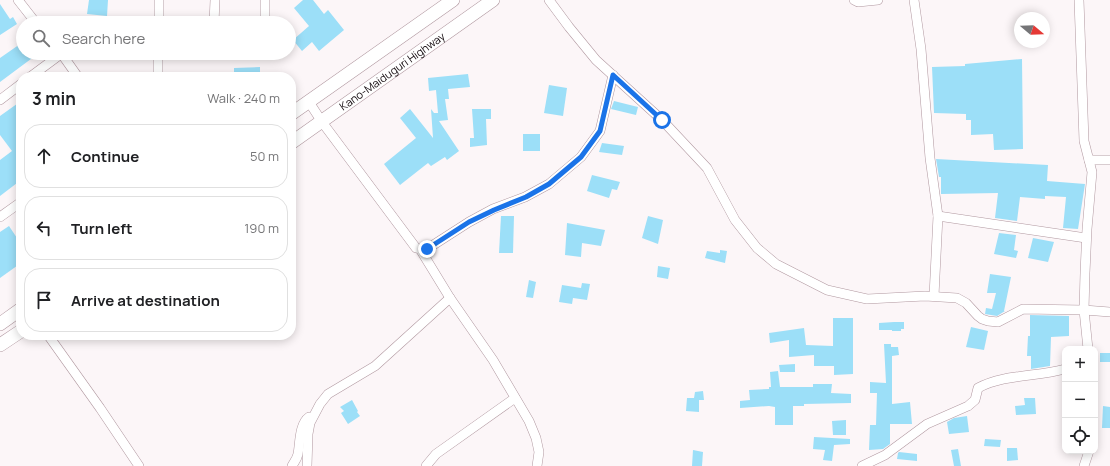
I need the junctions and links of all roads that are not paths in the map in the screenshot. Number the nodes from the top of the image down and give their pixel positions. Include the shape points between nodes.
1 (18, 0) edge
2 (159, 0) edge
3 (215, 0) edge
4 (265, 0) edge
5 (453, 0) edge
6 (493, 0) edge
7 (549, 0) edge
8 (854, 0) edge
9 (878, 0) edge
10 (914, 0) edge
11 (1079, 0) edge
12 (31, 16) edge
13 (159, 16) edge
14 (214, 16) edge
15 (265, 16) edge
16 (52, 60) edge
17 (66, 60) edge
18 (158, 60) edge
19 (36, 72) edge
20 (74, 72) edge
21 (158, 72) edge
22 (613, 75) junction
23 (16, 88) edge
24 (0, 100) edge
25 (309, 102) junction
26 (296, 111) edge
27 (322, 122) junction
28 (296, 140) edge
29 (1089, 160) junction
30 (1110, 160) edge
31 (16, 206) edge
32 (938, 216) junction
33 (0, 217) edge
34 (1086, 238) junction
35 (420, 249) junction
36 (934, 296) junction
37 (450, 298) junction
38 (1084, 310) junction
39 (1110, 312) edge
40 (16, 313) edge
41 (0, 324) edge
42 (16, 334) edge
43 (52, 340) edge
44 (0, 345) edge
45 (1088, 346) edge
46 (1062, 370) edge
47 (515, 398) junction
48 (314, 415) junction
49 (1088, 454) edge
50 (139, 466) edge
51 (292, 466) edge
52 (307, 466) edge
53 (426, 466) edge
54 (537, 466) edge
55 (862, 466) edge
56 (1084, 466) edge

1 - 12 street
2 - 13 street
3 - 14 street
4 - 15 street
5 - 25 highway
6 - 27 highway, Kano-Maiduguri Highway
7 - 22 street via 592,54
8 - 9 street
10 - 32 street
11 - 29 street via 1084,140
16 - 19 street
17 - 20 street
18 - 21 street
22 - 35 street via 600,131 581,157 549,184 469,222 427,249
22 - 36 street via 662,120 707,168 735,220 757,248 776,264 826,290 867,299
23 - 24 street
25 - 26 highway
25 - 27 street
27 - 28 highway, Kano-Maiduguri Highway
27 - 35 street via 416,248
29 - 30 street
29 - 34 street via 1092,178
31 - 33 street
32 - 34 street
32 - 36 street
34 - 38 street
35 - 37 street
36 - 38 street via 957,298 966,303 978,316 994,322 1024,309
37 - 47 street via 493,360
37 - 48 street via 375,366 328,394
38 - 39 street
38 - 45 street
40 - 41 highway
42 - 44 highway
43 - 50 street
46 - 55 street via 986,384 978,388 975,400 968,406 927,424 885,455
47 - 53 street via 436,454
47 - 54 street via 536,438 539,452
48 - 51 street via 305,421 298,455
48 - 52 street via 308,434
49 - 56 street

